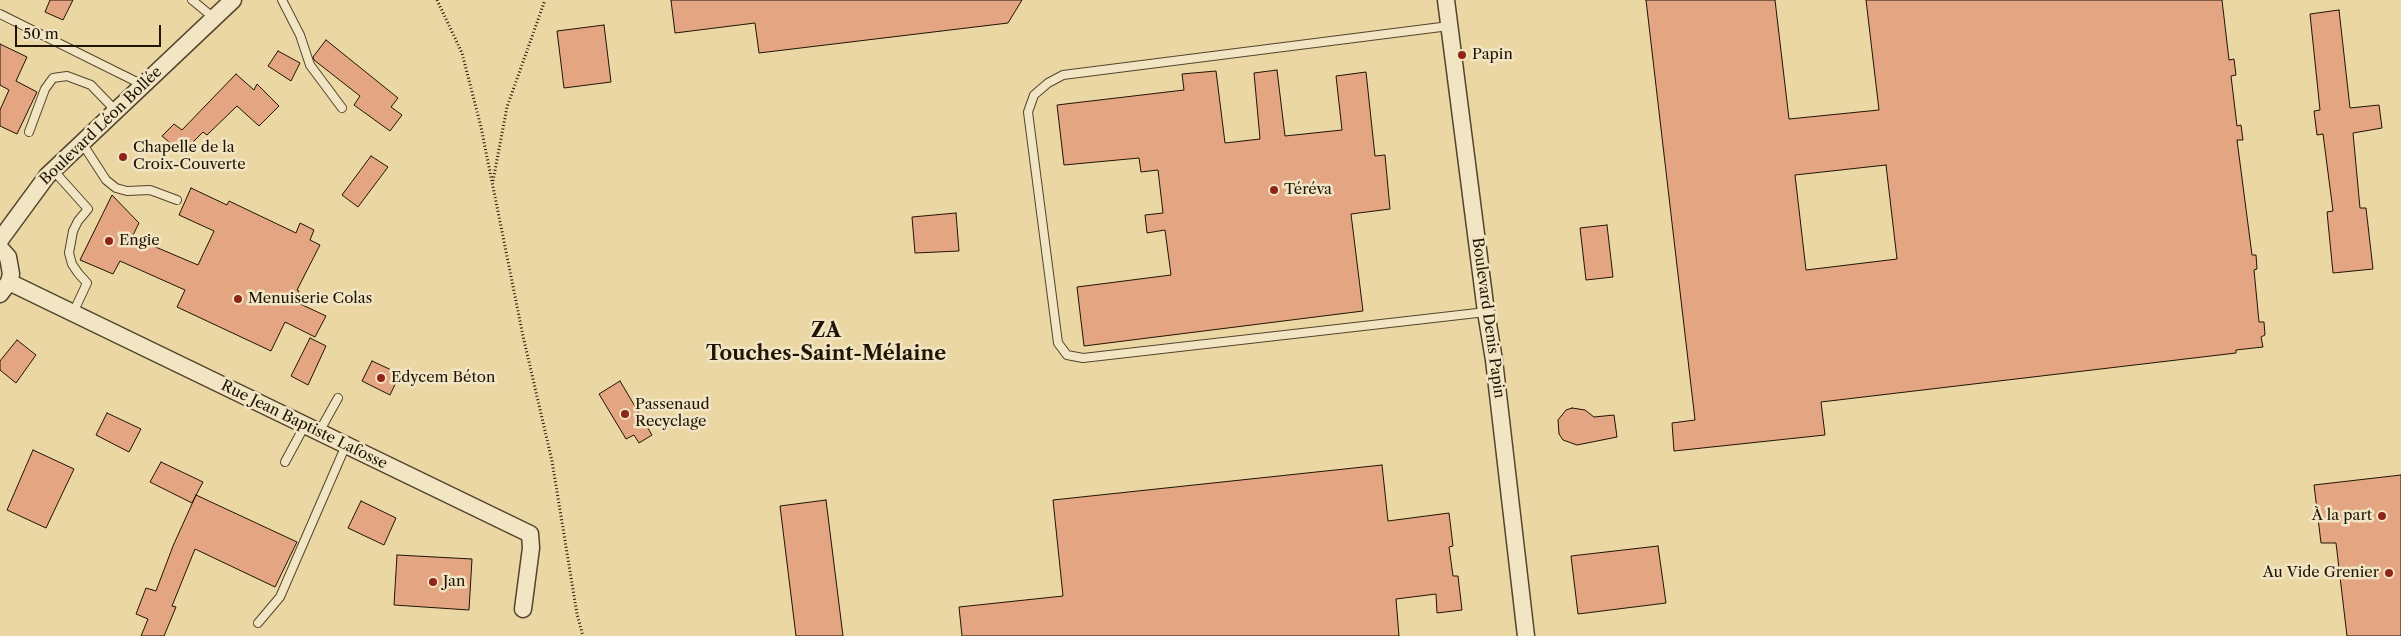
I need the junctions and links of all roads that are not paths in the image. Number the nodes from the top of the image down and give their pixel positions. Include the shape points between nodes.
1 (192, 0) edge
2 (233, 0) edge
3 (282, 0) edge
4 (1446, 0) edge
5 (0, 14) edge
6 (214, 18) junction
7 (1449, 26) junction
8 (143, 85) junction
9 (342, 108) dead end
10 (116, 111) junction
11 (29, 132) dead end
12 (82, 143) junction
13 (53, 170) junction
14 (177, 200) dead end
15 (0, 240) edge
16 (0, 248) edge
17 (4, 288) edge
18 (1486, 312) junction
19 (73, 313) junction
20 (338, 398) dead end
21 (312, 429) junction
22 (346, 445) junction
23 (285, 462) dead end
24 (524, 609) dead end
25 (258, 623) dead end
26 (1526, 636) edge

1 - 6 lane
2 - 6 street, Boulevard Léon Bollée
3 - 9 lane via 300,35 310,65
4 - 7 street, Boulevard Denis Papin
5 - 8 lane
6 - 8 street, Boulevard Léon Bollée
7 - 18 street, Boulevard Denis Papin
7 - 18 lane via 1063,74 1048,82 1034,94 1028,112 1058,344 1067,355 1083,358
8 - 10 street, Boulevard Léon Bollée
10 - 11 lane via 91,85 67,76 53,78 45,89
10 - 12 street, Boulevard Léon Bollée
12 - 13 street, Boulevard Léon Bollée
12 - 14 lane via 106,180 116,188 150,190
13 - 15 street, Boulevard Léon Bollée
13 - 19 lane via 88,210 73,231 69,253 72,264 88,283
16 - 17 street via 11,265
17 - 19 street, Rue Jean Baptiste Lafosse
18 - 26 street, Boulevard Denis Papin
19 - 21 street, Rue Jean Baptiste Lafosse
20 - 21 lane
21 - 22 street, Rue Jean Baptiste Lafosse
21 - 23 lane
22 - 24 street, Rue Jean Baptiste Lafosse via 530,534
22 - 25 lane via 280,597

